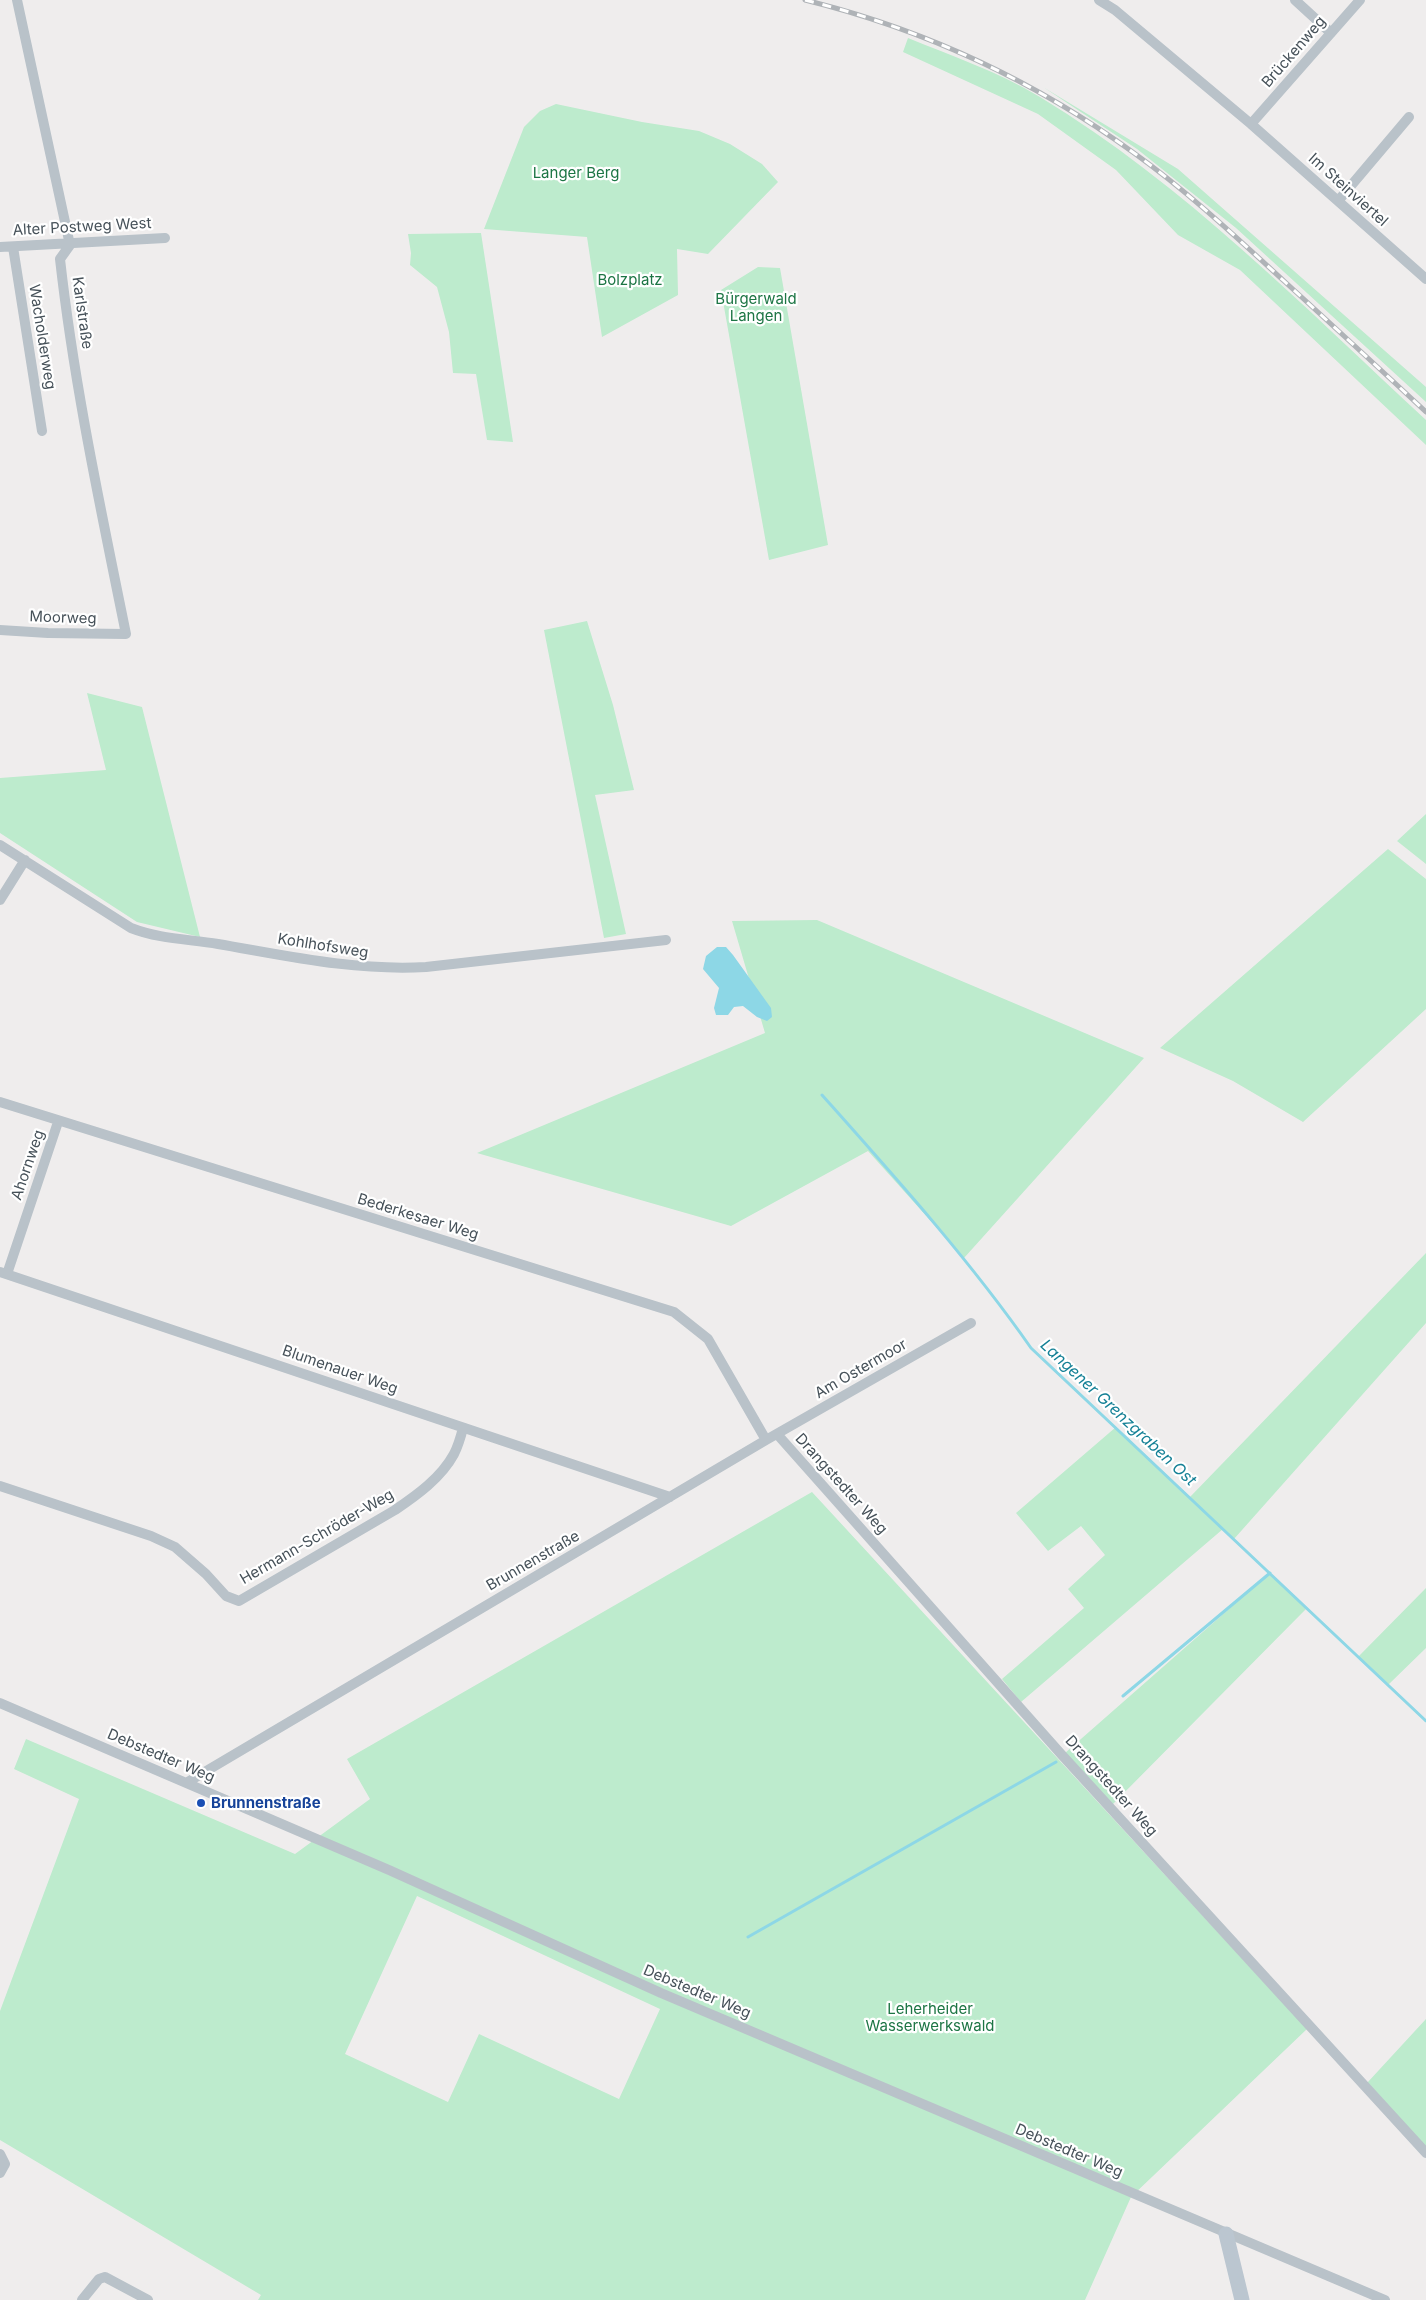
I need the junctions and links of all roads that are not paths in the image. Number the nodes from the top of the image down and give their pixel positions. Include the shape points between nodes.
1 (17, 0) edge
2 (1099, 0) edge
3 (1295, 0) edge
4 (1360, 0) edge
5 (1330, 33) junction
6 (1409, 117) dead end
7 (1251, 124) junction
8 (1338, 201) junction
9 (165, 238) dead end
10 (70, 245) junction
11 (13, 246) junction
12 (0, 247) edge
13 (1426, 278) edge
14 (42, 431) dead end
15 (0, 630) edge
16 (126, 634) joint
17 (0, 845) edge
18 (25, 860) junction
19 (0, 900) edge
20 (666, 940) dead end
21 (0, 1102) edge
22 (58, 1122) junction
23 (3, 1273) edge
24 (971, 1323) dead end
25 (464, 1428) junction
26 (777, 1434) junction
27 (766, 1440) junction
28 (0, 1486) edge
29 (670, 1497) junction
30 (0, 1703) edge
31 (186, 1782) junction
32 (1426, 2153) edge
33 (2, 2156) edge
34 (0, 2173) edge
35 (1226, 2234) junction
36 (82, 2300) edge
37 (148, 2300) edge
38 (1242, 2300) edge
39 (1385, 2300) edge

1 - 10 street
2 - 7 street, Im Steinviertel
3 - 5 street
4 - 5 street, Brückenweg
5 - 7 street, Brückenweg
6 - 8 street
7 - 8 street, Im Steinviertel
8 - 13 street, Im Steinviertel
9 - 10 street, Alter Postweg West
10 - 11 street, Alter Postweg West
10 - 16 street, Karlstraße via 60,259 66,318
11 - 12 street, Alter Postweg West
11 - 14 street, Wacholderweg
15 - 16 street, Moorweg
17 - 18 street, Kohlhofsweg
18 - 19 street
18 - 20 street, Kohlhofsweg via 131,928 149,935 356,967 426,967
21 - 22 street, Bederkesaer Weg
22 - 23 street, Ahornweg
22 - 27 street, Bederkesaer Weg via 674,1312 708,1339
23 - 25 street, Blumenauer Weg
24 - 26 street, Am Ostermoor
25 - 28 street, Hermann-Schröder-Weg via 454,1454 440,1474 419,1493 396,1510 239,1601 226,1596 175,1547
25 - 29 street, Blumenauer Weg
26 - 27 street, Am Ostermoor
26 - 32 street, Drangstedter Weg via 1068,1761
27 - 29 street, Brunnenstraße
29 - 31 street, Brunnenstraße
30 - 31 street, Debstedter Weg
31 - 35 street, Debstedter Weg via 661,1993
33 - 34 street via 4,2167
35 - 38 street
35 - 39 street, Debstedter Weg
36 - 37 street via 99,2279 105,2277

